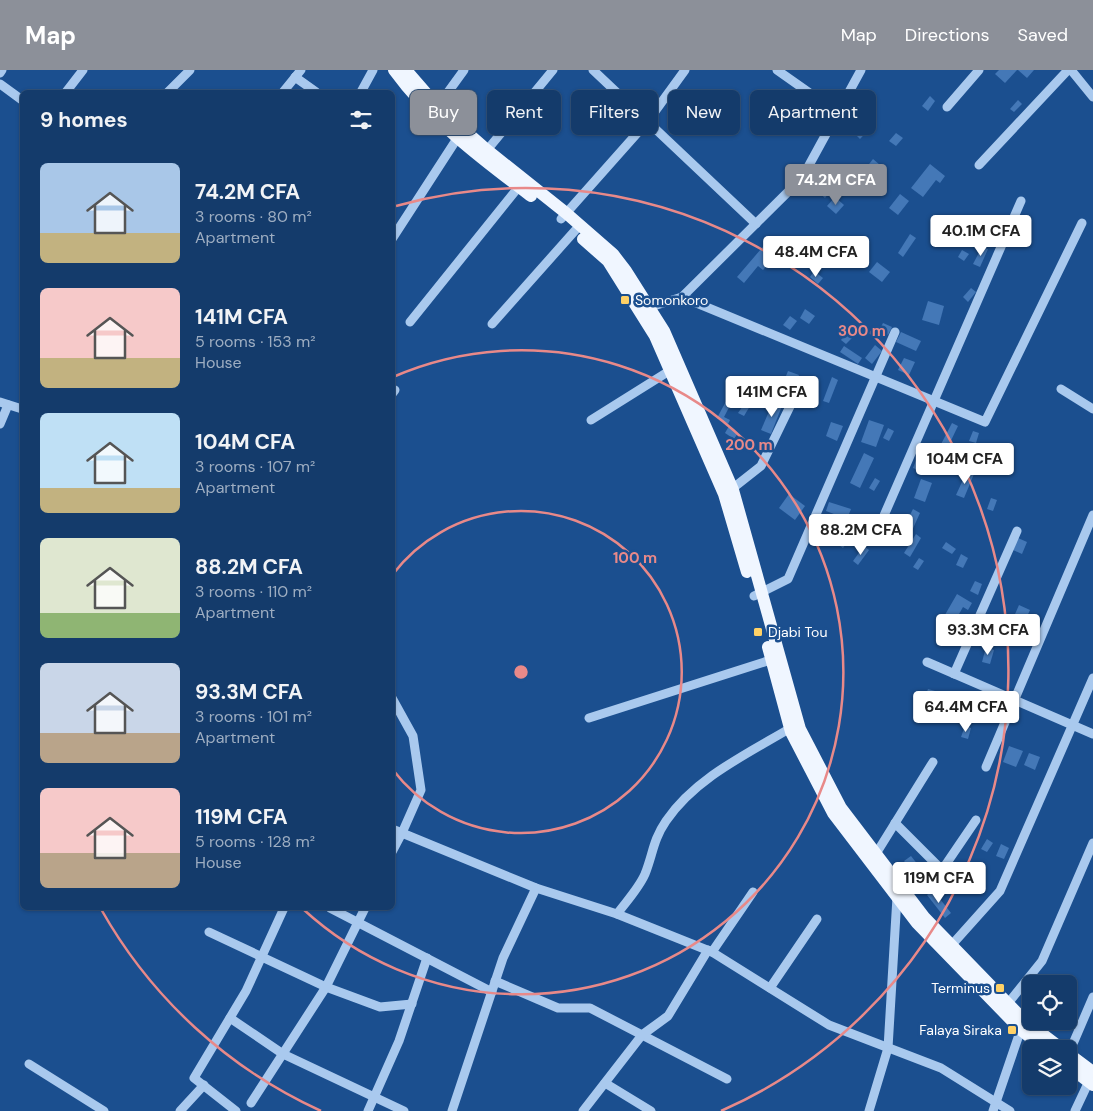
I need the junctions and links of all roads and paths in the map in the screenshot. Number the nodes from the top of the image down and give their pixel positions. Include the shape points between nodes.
1 (83, 70) edge
2 (190, 70) edge
3 (373, 70) edge
4 (394, 70) edge
5 (406, 70) edge
6 (464, 70) edge
7 (553, 70) edge
8 (594, 70) edge
9 (685, 70) edge
10 (777, 70) edge
11 (861, 70) edge
12 (979, 70) edge
13 (1069, 70) edge
14 (298, 74) edge
15 (0, 84) edge
16 (68, 90) edge
17 (170, 90) edge
18 (285, 90) edge
19 (314, 90) edge
20 (362, 90) edge
21 (420, 90) edge
22 (450, 90) edge
23 (615, 90) edge
24 (805, 90) edge
25 (850, 90) edge
26 (410, 91) edge
27 (1093, 97) edge
28 (20, 99) edge
29 (946, 107) dead end
30 (658, 108) edge
31 (658, 131) edge
32 (459, 135) edge
33 (462, 135) edge
34 (636, 135) edge
35 (826, 135) edge
36 (484, 154) junction
37 (979, 165) dead end
38 (522, 183) junction
39 (1021, 201) dead end
40 (564, 216) junction
41 (1082, 223) dead end
42 (756, 224) junction
43 (577, 228) junction
44 (395, 234) edge
45 (682, 297) junction
46 (644, 309) junction
47 (410, 322) dead end
48 (492, 324) dead end
49 (895, 332) dead end
50 (675, 368) junction
51 (876, 377) junction
52 (1061, 389) dead end
53 (796, 394) dead end
54 (934, 401) junction
55 (4, 403) edge
56 (20, 408) edge
57 (1093, 409) edge
58 (591, 420) dead end
59 (0, 424) edge
60 (728, 492) junction
61 (1093, 515) edge
62 (880, 527) dead end
63 (1017, 531) dead end
64 (758, 594) junction
65 (776, 658) junction
66 (927, 662) dead end
67 (954, 674) junction
68 (1093, 678) edge
69 (1014, 700) junction
70 (395, 705) edge
71 (589, 718) dead end
72 (795, 726) junction
73 (1072, 726) junction
74 (1093, 734) edge
75 (933, 762) dead end
76 (986, 767) dead end
77 (976, 820) dead end
78 (895, 823) junction
79 (395, 830) edge
80 (402, 833) junction
81 (1093, 843) edge
82 (395, 846) edge
83 (874, 858) junction
84 (536, 888) junction
85 (753, 892) dead end
86 (897, 897) junction
87 (283, 910) edge
88 (334, 910) edge
89 (364, 910) edge
90 (616, 914) junction
91 (817, 919) dead end
92 (358, 921) junction
93 (209, 932) dead end
94 (949, 949) junction
95 (710, 951) junction
96 (261, 957) junction
97 (427, 958) junction
98 (496, 981) junction
99 (326, 987) junction
100 (770, 988) junction
101 (492, 992) junction
102 (1093, 997) edge
103 (412, 1004) junction
104 (1005, 1007) junction
105 (230, 1018) junction
106 (1022, 1025) joint
107 (1027, 1030) edge
108 (1030, 1030) edge
109 (642, 1035) junction
110 (1036, 1040) edge
111 (1047, 1040) edge
112 (1075, 1040) edge
113 (888, 1048) junction
114 (283, 1054) junction
115 (1077, 1062) edge
116 (29, 1064) dead end
117 (1077, 1071) edge
118 (1092, 1078) edge
119 (727, 1079) dead end
120 (604, 1083) junction
121 (204, 1085) junction
122 (374, 1097) junction
123 (251, 1103) dead end
124 (994, 1107) edge
125 (104, 1111) edge
126 (180, 1111) edge
127 (236, 1111) edge
128 (368, 1111) edge
129 (404, 1111) edge
130 (452, 1111) edge
131 (583, 1111) edge
132 (651, 1111) edge
133 (870, 1111) edge
134 (1010, 1111) edge
135 (1075, 1111) edge

1 - 16 street
2 - 17 street
3 - 20 street
4 - 26 main road
5 - 21 main road
6 - 22 street
7 - 36 street
8 - 23 street
9 - 30 street
10 - 24 street
11 - 25 street
12 - 29 street
13 - 27 street
13 - 37 street
14 - 18 street
14 - 19 street
15 - 28 street
31 - 42 street
32 - 44 street
33 - 36 main road
34 - 40 street
35 - 42 street via 802,178
36 - 38 main road
38 - 40 main road
38 - 47 street
39 - 54 street
40 - 43 main road
41 - 54 street via 985,422
42 - 45 street
43 - 46 main road via 608,261
43 - 48 street
45 - 46 street
45 - 51 street
46 - 50 main road via 655,336
49 - 51 street
50 - 58 street
50 - 60 main road
51 - 54 street
51 - 64 street via 788,579
52 - 57 street
53 - 60 street via 761,466
54 - 62 street
55 - 56 street
55 - 59 street
60 - 64 main road
61 - 69 street
63 - 67 street
64 - 65 main road
65 - 71 street
65 - 72 main road
66 - 67 street
67 - 69 street
68 - 73 street
69 - 73 street
69 - 76 street
70 - 80 street via 412,736 421,790
72 - 83 main road via 833,813
72 - 90 street via 706,780 666,820 654,840 644,877
73 - 74 street
73 - 94 street via 1000,891
75 - 78 street
77 - 78 street via 942,870
78 - 83 street
79 - 80 street
80 - 82 street
80 - 84 street
81 - 104 street via 1042,961
83 - 86 main road
83 - 94 main road
84 - 90 street
84 - 98 street via 503,958
85 - 95 street
86 - 94 main road via 917,923
86 - 113 street
87 - 96 street
88 - 92 street
89 - 92 street
90 - 95 street
91 - 100 street
92 - 97 street
92 - 99 street
93 - 96 street
94 - 104 main road
95 - 100 street
95 - 109 street via 668,1016
96 - 99 street
96 - 105 street
97 - 101 street
97 - 103 street
98 - 101 street
98 - 109 street via 558,1008 590,1008
99 - 103 street via 380,1007
99 - 114 street
100 - 113 street via 829,1025
101 - 130 street
102 - 112 street
103 - 122 street
104 - 106 main road
105 - 114 street
105 - 121 street via 194,1078
106 - 124 street
107 - 110 main road
108 - 111 main road
109 - 119 street
109 - 120 street
113 - 124 street via 941,1068
113 - 133 street
114 - 122 street
114 - 123 street
115 - 118 main road
116 - 125 street
117 - 118 main road
118 - 135 street
120 - 131 street
120 - 132 street
121 - 126 street
121 - 127 street
122 - 128 street
122 - 129 street
124 - 134 street

